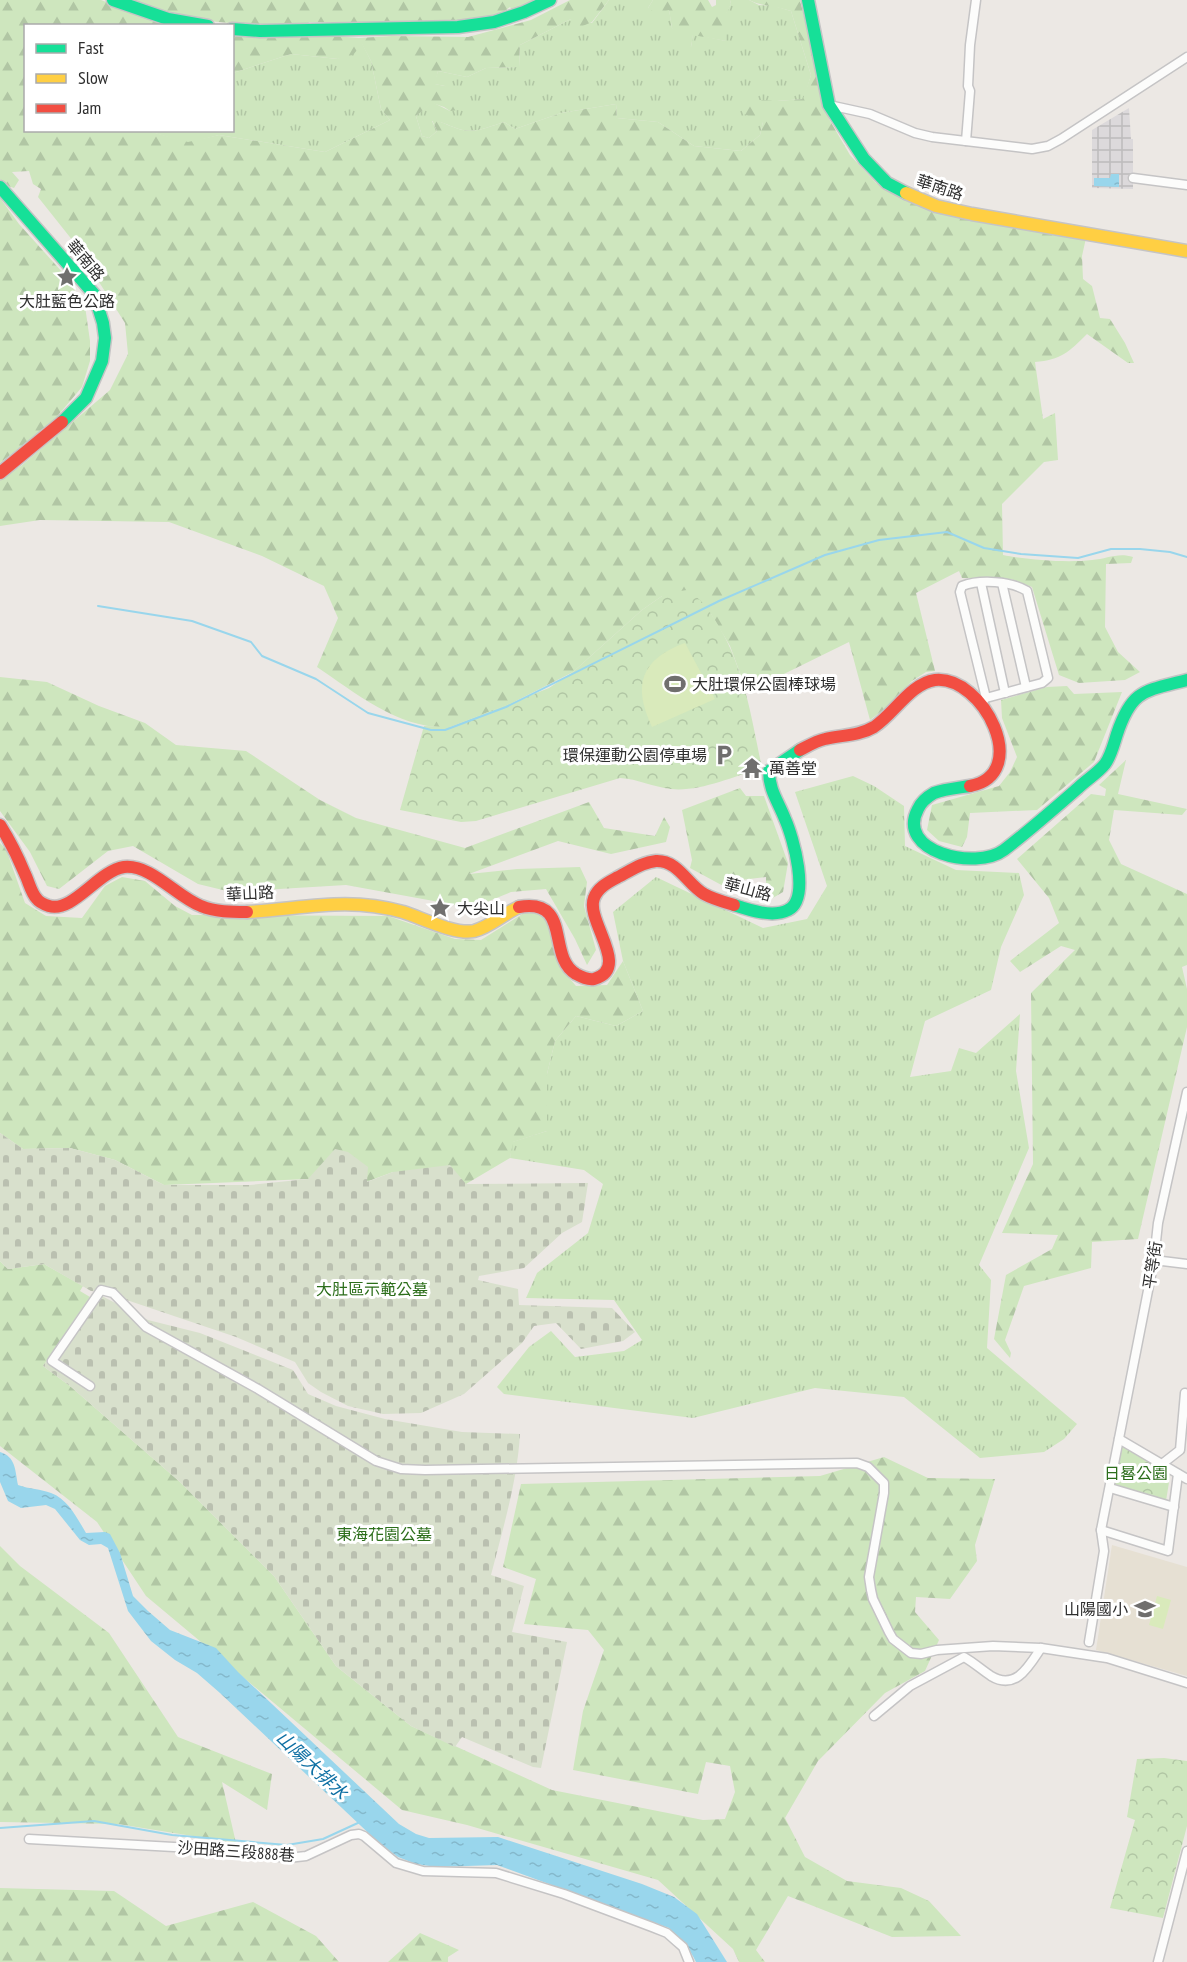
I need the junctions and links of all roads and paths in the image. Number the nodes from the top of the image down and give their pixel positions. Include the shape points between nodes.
1 (112, 0) edge
2 (550, 0) edge
3 (808, 0) edge
4 (976, 0) edge
5 (197, 24) edge
6 (234, 28) edge
7 (1187, 57) edge
8 (829, 105) junction
9 (966, 141) junction
10 (1133, 178) dead end
11 (1187, 185) edge
12 (0, 187) edge
13 (1187, 251) edge
14 (0, 473) edge
15 (981, 583) junction
16 (1002, 583) junction
17 (1187, 680) edge
18 (1026, 687) junction
19 (1005, 693) junction
20 (983, 701) junction
21 (0, 825) edge
22 (1187, 1092) edge
23 (1154, 1260) junction
24 (1187, 1264) edge
25 (90, 1386) dead end
26 (1185, 1393) dead end
27 (1119, 1439) junction
28 (1162, 1464) junction
29 (1178, 1474) junction
30 (1187, 1479) edge
31 (1110, 1488) junction
32 (1174, 1507) junction
33 (1101, 1530) junction
34 (1089, 1642) dead end
35 (1041, 1648) junction
36 (1187, 1683) edge
37 (874, 1716) dead end
38 (29, 1839) dead end
39 (1187, 1851) edge
40 (690, 1962) edge
41 (1158, 1962) edge

1 - 5 street
2 - 6 street via 494,22 458,27
3 - 8 street, 華南路
4 - 9 street
7 - 9 street via 1048,146 1032,150
8 - 9 street via 870,114 915,133
8 - 13 street, 華南路 via 864,159 887,183 915,199 972,214
10 - 11 street
12 - 14 street, 華南路 via 94,294 105,338 102,361 86,398 53,431
15 - 16 street
15 - 19 street
15 - 20 street via 962,586 960,592
16 - 18 street
16 - 18 street via 1019,585 1027,591 1048,678
17 - 20 street, 華山路 via 1134,698 1126,708 1106,763 997,855 971,860 927,846 915,831 914,815 931,794 978,784 994,770 1001,748
18 - 19 street
19 - 20 street
20 - 21 street, 華山路 via 954,682 926,682 871,729 801,749 769,771 769,784 785,819 800,887 798,899 787,912 766,914 704,894 674,868 654,861 603,886 594,898 592,914 611,955 604,974 594,979 574,974 566,965 554,921 548,912 530,906 514,909 474,931 456,930 379,905 339,903 246,912 215,910 192,903 152,875 128,867 106,872 73,901 51,908 37,900
22 - 23 street, 平等街 via 1158,1223
23 - 24 street
23 - 27 street, 平等街
25 - 35 street via 52,1361 101,1290 113,1293 146,1327 390,1467 425,1470 857,1463 868,1467 884,1483 869,1577 873,1599 893,1639 910,1653 921,1654 993,1646
26 - 28 street via 1180,1450
27 - 28 street
27 - 31 street, 平等街
28 - 29 street
29 - 30 street
29 - 32 street
31 - 32 street
31 - 33 street, 平等街
32 - 33 street via 1168,1551
33 - 34 street, 平等街 via 1104,1551
35 - 36 street via 1107,1658
35 - 37 street via 1021,1675 1008,1681 993,1677 963,1657 910,1686
38 - 40 street, 沙田路三段888巷 via 228,1850 288,1858 306,1856 359,1834 396,1863 423,1871 496,1873 652,1927 667,1933 683,1947
39 - 41 street

